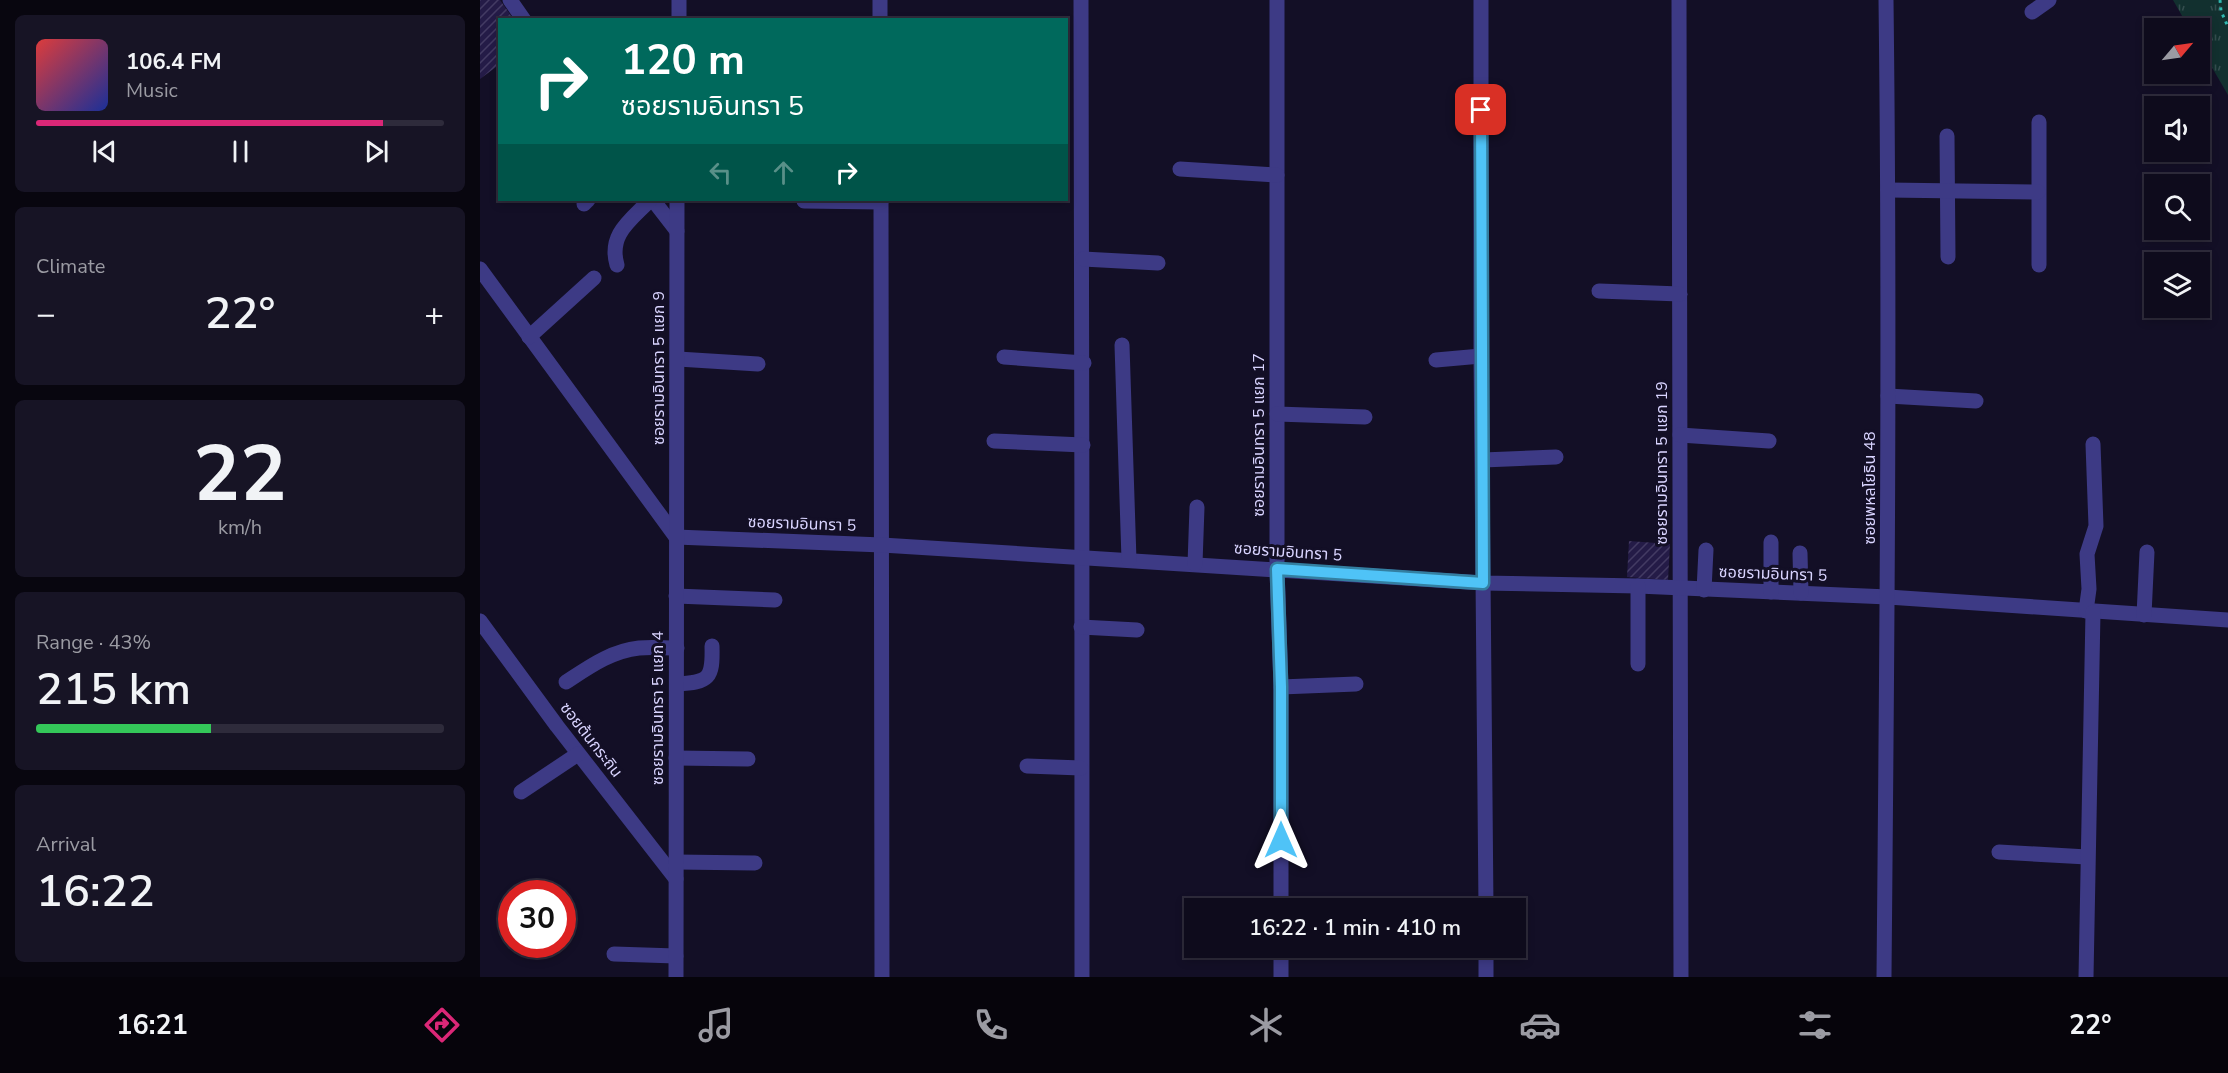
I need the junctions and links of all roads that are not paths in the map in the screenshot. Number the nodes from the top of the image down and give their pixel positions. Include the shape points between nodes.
1 (510, 0) edge
2 (679, 0) edge
3 (880, 0) edge
4 (1082, 0) edge
5 (1277, 0) edge
6 (1481, 0) edge
7 (1679, 0) edge
8 (1886, 0) edge
9 (2049, 0) edge
10 (2032, 12) dead end
11 (523, 18) edge
12 (679, 18) edge
13 (880, 18) edge
14 (2039, 122) dead end
15 (1947, 136) dead end
16 (1180, 169) dead end
17 (1277, 175) junction
18 (1888, 190) junction
19 (1949, 191) junction
20 (2038, 192) junction
21 (650, 201) edge
22 (652, 201) edge
23 (677, 201) edge
24 (804, 201) edge
25 (881, 201) edge
26 (677, 231) junction
27 (1948, 257) dead end
28 (1083, 259) junction
29 (1158, 263) dead end
30 (2039, 264) dead end
31 (617, 265) dead end
32 (480, 269) edge
33 (594, 278) dead end
34 (1599, 291) dead end
35 (1680, 294) junction
36 (529, 337) junction
37 (1122, 345) dead end
38 (1481, 356) junction
39 (1004, 357) dead end
40 (678, 359) junction
41 (1436, 360) dead end
42 (1083, 363) junction
43 (758, 364) dead end
44 (1888, 396) junction
45 (1976, 401) dead end
46 (1277, 414) junction
47 (1365, 417) dead end
48 (1680, 435) junction
49 (993, 441) dead end
50 (1769, 441) dead end
51 (2093, 444) dead end
52 (1083, 445) junction
53 (1556, 458) dead end
54 (1483, 460) junction
55 (1197, 507) dead end
56 (676, 537) junction
57 (1771, 542) dead end
58 (882, 545) junction
59 (1706, 550) dead end
60 (2147, 552) dead end
61 (1800, 554) dead end
62 (1082, 559) junction
63 (1129, 560) junction
64 (1195, 564) junction
65 (1277, 569) junction
66 (1483, 583) junction
67 (1638, 586) junction
68 (1680, 588) junction
69 (1704, 590) junction
70 (1771, 592) junction
71 (1801, 593) junction
72 (676, 596) junction
73 (1888, 597) junction
74 (775, 600) dead end
75 (2089, 611) junction
76 (2144, 615) junction
77 (2228, 620) edge
78 (480, 621) edge
79 (1081, 627) junction
80 (1137, 630) dead end
81 (712, 646) dead end
82 (677, 648) junction
83 (1638, 664) dead end
84 (566, 682) dead end
85 (676, 684) junction
86 (1356, 684) dead end
87 (1281, 687) junction
88 (578, 754) junction
89 (676, 758) junction
90 (748, 759) dead end
91 (1027, 766) dead end
92 (1081, 768) junction
93 (520, 792) dead end
94 (1999, 852) dead end
95 (2087, 857) junction
96 (676, 862) junction
97 (755, 863) dead end
98 (676, 879) junction
99 (1281, 898) edge
100 (1486, 898) edge
101 (614, 954) dead end
102 (676, 956) junction
103 (1281, 958) edge
104 (1486, 958) edge
105 (676, 977) edge
106 (882, 977) edge
107 (1082, 977) edge
108 (1281, 977) edge
109 (1486, 977) edge
110 (1681, 977) edge
111 (1884, 977) edge
112 (2086, 977) edge

1 - 11 street
2 - 12 street
3 - 13 street
4 - 28 street
5 - 17 street, ซอยรามอินทรา 5 แยก 17
6 - 38 street
7 - 35 street, ซอยรามอินทรา 5 แยก 19
8 - 18 street, ซอยพหลโยธิน 48
9 - 10 street
14 - 20 street
15 - 19 street
16 - 17 street
17 - 46 street, ซอยรามอินทรา 5 แยก 17
18 - 19 street
18 - 44 street, ซอยพหลโยธิน 48
19 - 20 street
19 - 27 street
20 - 30 street
21 - 31 street via 618,234 614,253
22 - 26 street
23 - 26 street, ซอยรามอินทรา 5 แยก 9
24 - 25 street
25 - 58 street
26 - 40 street, ซอยรามอินทรา 5 แยก 9
28 - 29 street
28 - 42 street
32 - 36 street
33 - 36 street
34 - 35 street
35 - 48 street, ซอยรามอินทรา 5 แยก 19
36 - 56 street
37 - 63 street
38 - 41 street
38 - 54 street
39 - 42 street
40 - 43 street
40 - 56 street, ซอยรามอินทรา 5 แยก 9
42 - 52 street
44 - 45 street
44 - 73 street, ซอยพหลโยธิน 48
46 - 47 street
46 - 65 street, ซอยรามอินทรา 5 แยก 17
48 - 50 street
48 - 68 street, ซอยรามอินทรา 5 แยก 19
49 - 52 street
51 - 75 street via 2096,526 2087,554
52 - 62 street
53 - 54 street
54 - 66 street
55 - 64 street
56 - 58 street, ซอยรามอินทรา 5
56 - 72 street, ซอยรามอินทรา 5 แยก 4
57 - 70 street
58 - 62 street, ซอยรามอินทรา 5
58 - 106 street
59 - 69 street
60 - 76 street
61 - 71 street
62 - 63 street, ซอยรามอินทรา 5
62 - 79 street
63 - 64 street, ซอยรามอินทรา 5
64 - 65 street, ซอยรามอินทรา 5
65 - 66 street, ซอยรามอินทรา 5
65 - 87 street, ซอยรามอินทรา 5 แยก 17
66 - 67 street, ซอยรามอินทรา 5
66 - 100 street
67 - 68 street, ซอยรามอินทรา 5
67 - 83 street
68 - 69 street, ซอยรามอินทรา 5
68 - 110 street, ซอยรามอินทรา 5 แยก 19
69 - 70 street, ซอยรามอินทรา 5
70 - 71 street, ซอยรามอินทรา 5
71 - 73 street, ซอยรามอินทรา 5
72 - 74 street
72 - 82 street, ซอยรามอินทรา 5 แยก 4
73 - 75 street, ซอยรามอินทรา 5
73 - 111 street, ซอยพหลโยธิน 48
75 - 76 street, ซอยรามอินทรา 5
75 - 95 street
76 - 77 street, ซอยรามอินทรา 5
78 - 88 street, ซอยต้นกระถิน
79 - 80 street
79 - 92 street
81 - 85 street via 713,668 706,679
82 - 84 street via 638,648 617,653
82 - 85 street, ซอยรามอินทรา 5 แยก 4
85 - 89 street, ซอยรามอินทรา 5 แยก 4
86 - 87 street
87 - 99 street, ซอยรามอินทรา 5 แยก 17
88 - 93 street
88 - 98 street, ซอยต้นกระถิน
89 - 90 street
89 - 96 street, ซอยรามอินทรา 5 แยก 4
91 - 92 street
92 - 107 street
94 - 95 street
95 - 112 street
96 - 97 street
96 - 98 street, ซอยรามอินทรา 5 แยก 4
98 - 102 street, ซอยรามอินทรา 5 แยก 4
101 - 102 street
102 - 105 street, ซอยรามอินทรา 5 แยก 4
103 - 108 street
104 - 109 street

